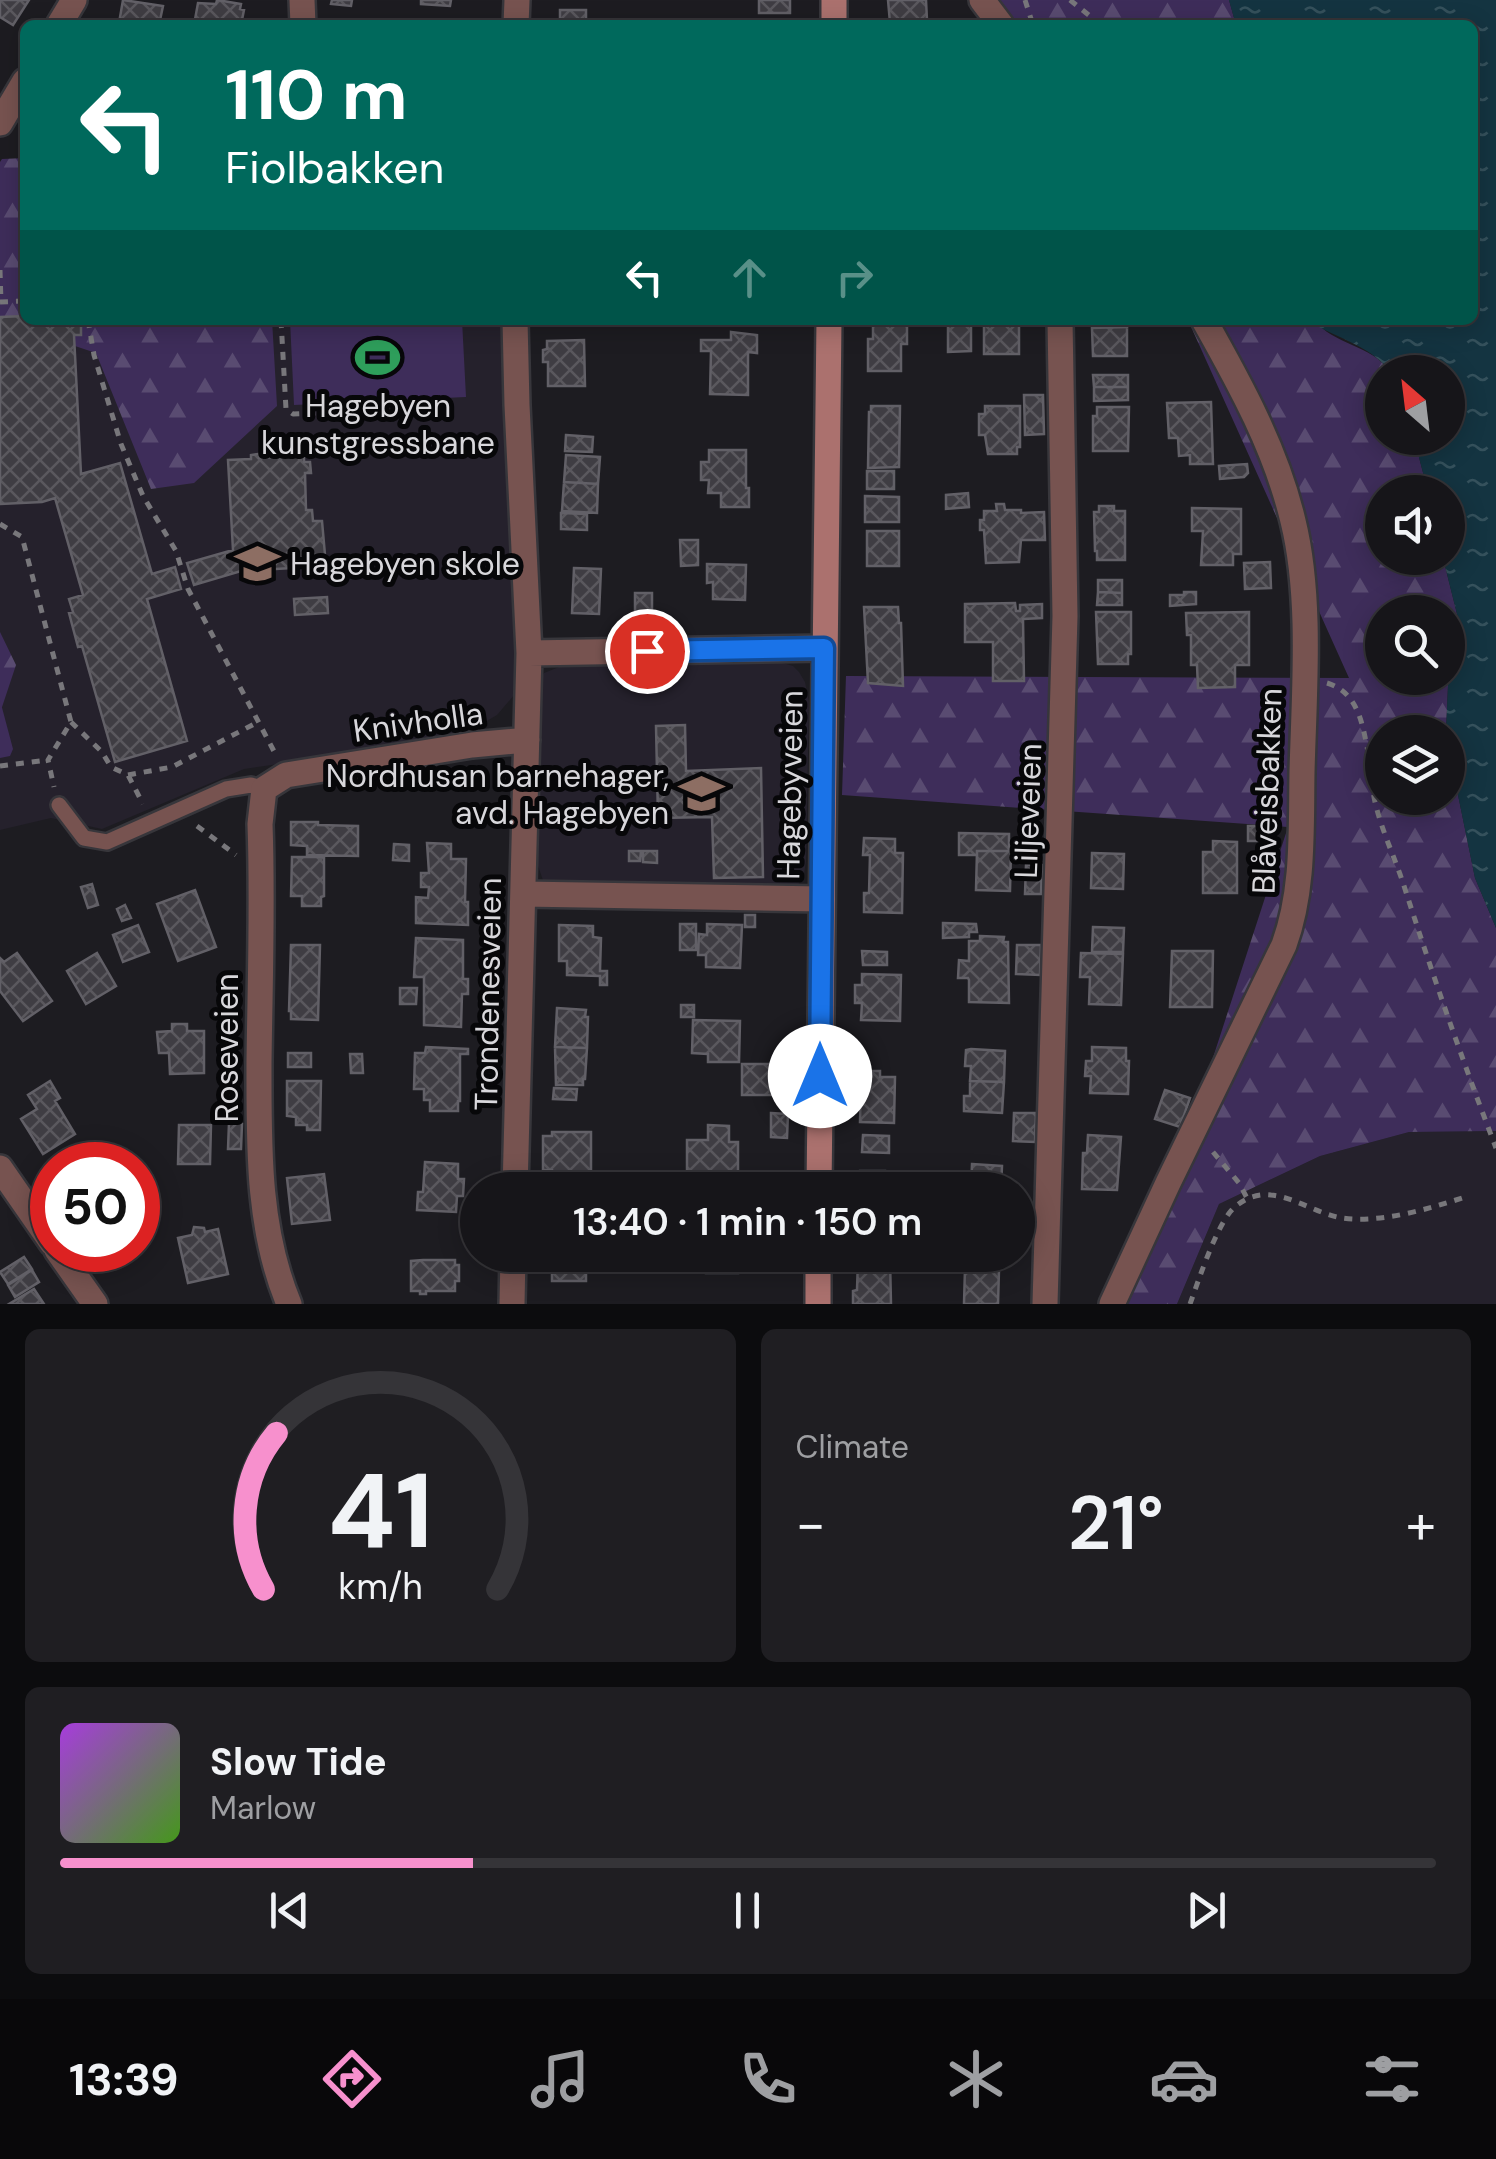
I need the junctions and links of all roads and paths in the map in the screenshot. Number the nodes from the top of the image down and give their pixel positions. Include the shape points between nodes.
1 (982, 0) edge
2 (1070, 0) edge
3 (998, 20) edge
4 (1095, 20) edge
5 (20, 89) edge
6 (0, 122) edge
7 (0, 270) edge
8 (0, 302) edge
9 (89, 325) edge
10 (281, 325) edge
11 (516, 325) edge
12 (830, 325) edge
13 (1060, 325) edge
14 (1207, 325) edge
15 (359, 411) dead end
16 (0, 524) edge
17 (824, 648) junction
18 (528, 653) junction
19 (1304, 680) junction
20 (71, 722) junction
21 (258, 722) junction
22 (526, 740) junction
23 (48, 760) junction
24 (0, 766) edge
25 (286, 774) junction
26 (128, 775) junction
27 (264, 789) junction
28 (58, 804) joint
29 (177, 811) junction
30 (152, 822) junction
31 (262, 862) junction
32 (523, 894) junction
33 (822, 899) junction
34 (1192, 1134) junction
35 (1496, 1148) edge
36 (0, 1168) edge
37 (515, 1172) edge
38 (819, 1172) edge
39 (1466, 1196) dead end
40 (1248, 1198) junction
41 (30, 1211) edge
42 (72, 1272) edge
43 (513, 1272) edge
44 (818, 1272) edge
45 (95, 1304) edge
46 (289, 1304) edge
47 (512, 1304) edge
48 (818, 1304) edge
49 (1045, 1304) edge
50 (1112, 1304) edge
51 (1190, 1304) edge

1 - 3 street
2 - 4 path
5 - 6 street
7 - 8 path
9 - 21 path via 143,496
10 - 15 path via 286,409
11 - 18 street, Trondenesveien
12 - 17 main road, Hagebyveien
13 - 49 street, Liljeveien via 1065,616
14 - 19 street, Blåveisbakken via 1261,428 1294,525 1304,597
16 - 20 path via 22,536
17 - 18 street
17 - 33 main road, Hagebyveien
18 - 22 street, Trondenesveien
19 - 34 street, Blåveisbakken via 1292,924
19 - 35 path via 1340,686 1363,722 1384,831
20 - 23 path
20 - 26 path via 111,768
21 - 25 path
21 - 26 path via 172,768
22 - 25 street, Knivholla
22 - 32 street, Trondenesveien
23 - 24 path
23 - 28 path
25 - 27 street, Knivholla
26 - 30 path
27 - 29 lane via 226,789
27 - 31 street, Roseveien
28 - 30 lane via 84,838 108,842
29 - 30 lane
29 - 31 path via 245,862
31 - 46 street, Roseveien via 259,1132 268,1231
32 - 33 street
32 - 37 street, Trondenesveien
33 - 38 main road, Hagebyveien
34 - 40 path
34 - 50 street, Blåveisbakken
36 - 41 street
39 - 40 path via 1362,1220 1275,1195
40 - 51 path via 1231,1210
42 - 45 street
43 - 47 street
44 - 48 main road

